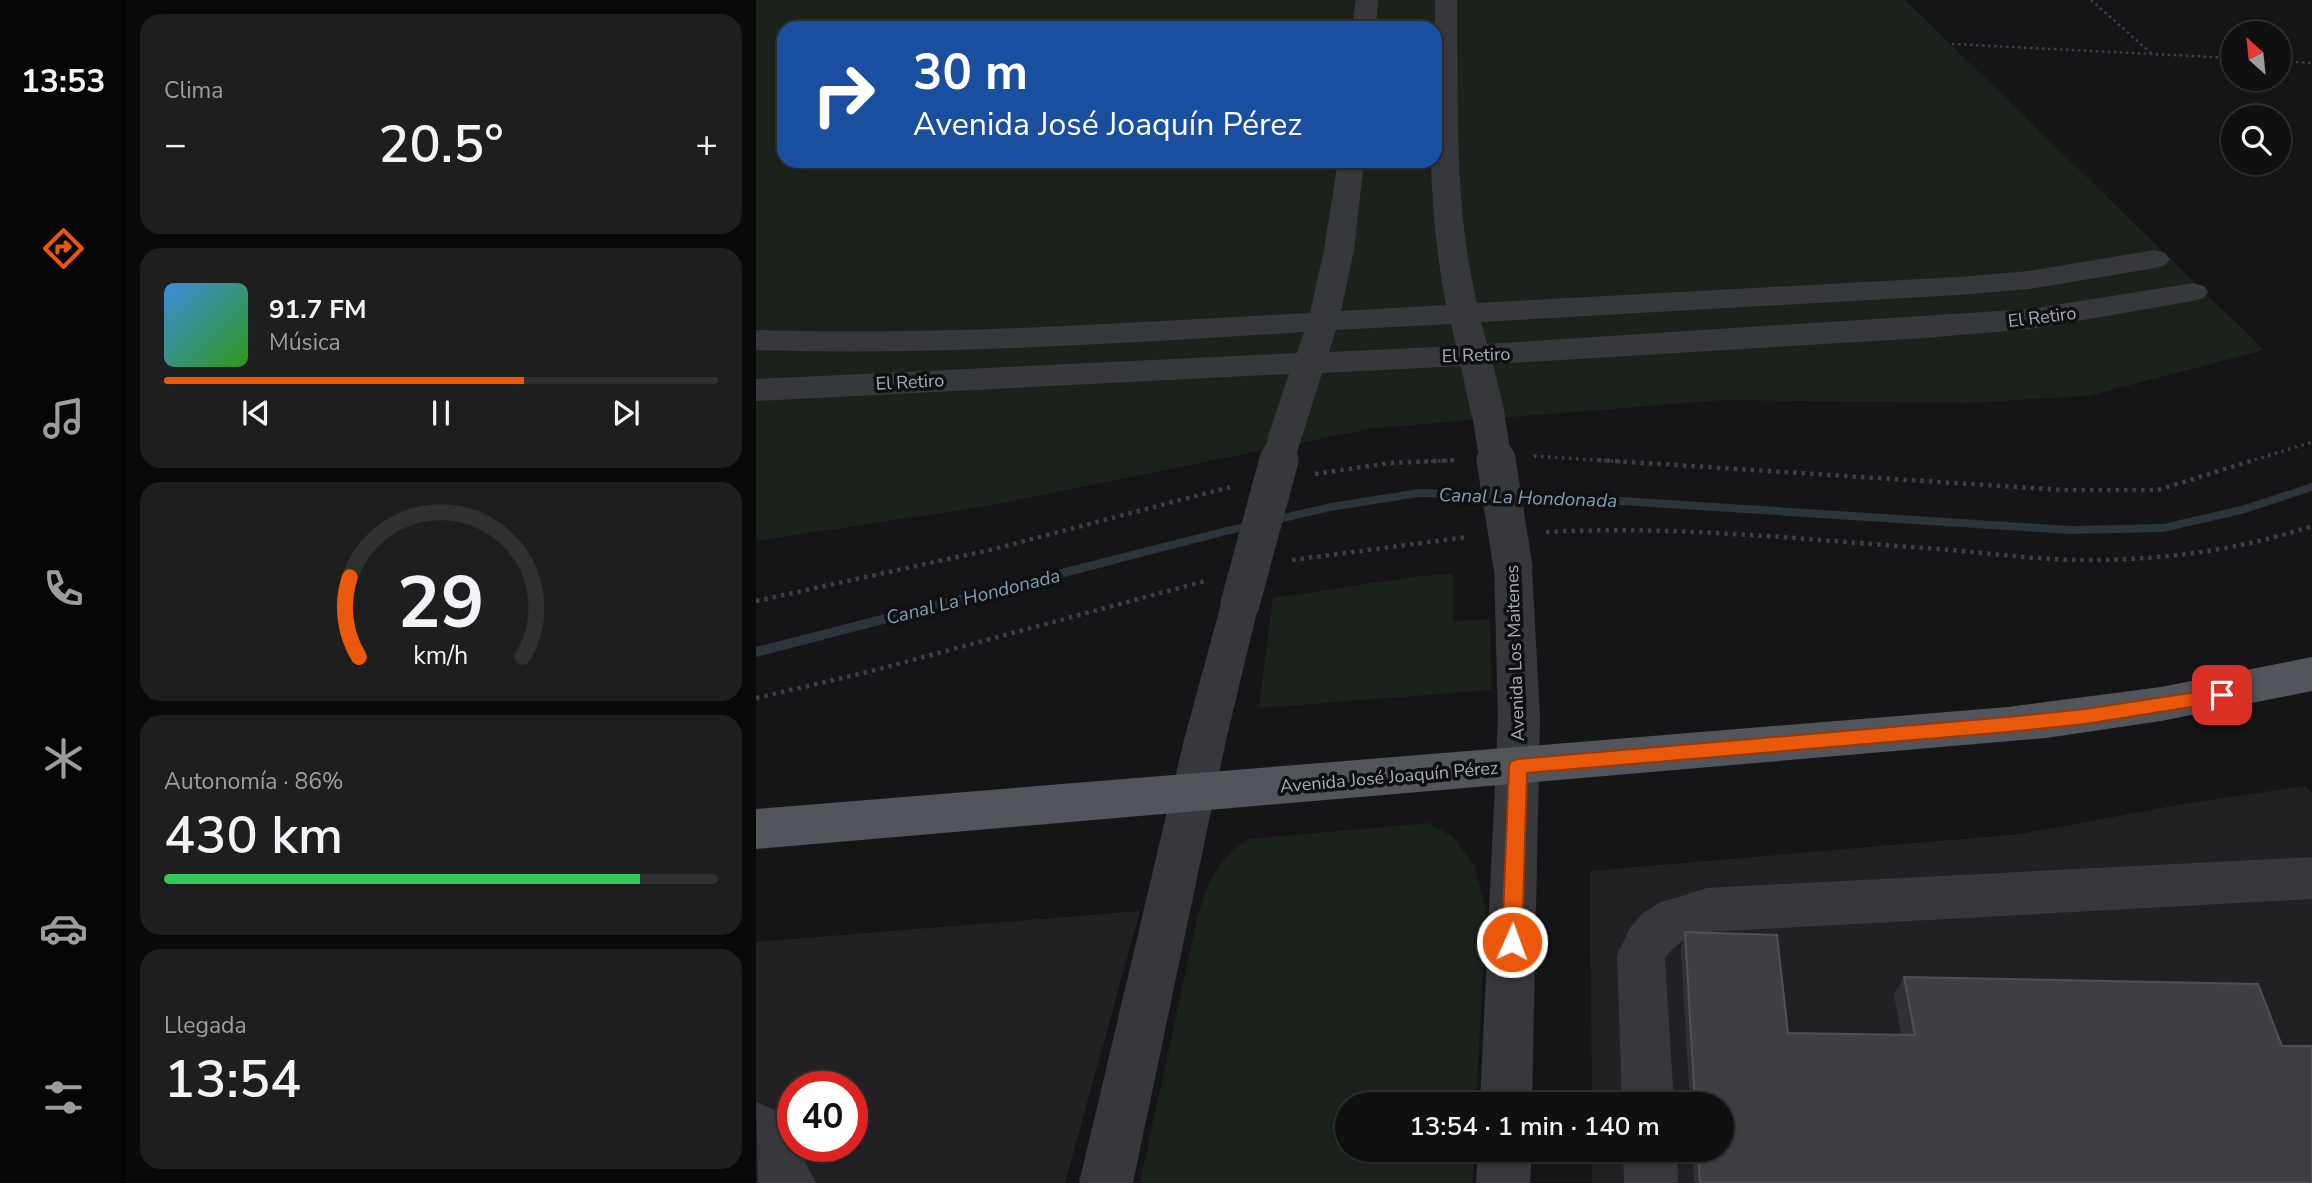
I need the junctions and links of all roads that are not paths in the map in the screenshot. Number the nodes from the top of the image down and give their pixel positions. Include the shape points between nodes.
1 (1367, 0) edge
2 (1446, 0) edge
3 (1365, 21) edge
4 (1350, 168) edge
5 (2155, 260) dead end
6 (2097, 270) junction
7 (2193, 292) dead end
8 (2121, 305) junction
9 (1463, 315) junction
10 (1323, 322) junction
11 (756, 340) edge
12 (1475, 355) junction
13 (1310, 362) junction
14 (756, 390) edge
15 (2312, 674) edge
16 (1518, 766) junction
17 (1193, 793) junction
18 (756, 829) edge
19 (2312, 878) edge
20 (1506, 1092) edge
21 (1648, 1092) edge
22 (756, 1129) edge
23 (1504, 1162) edge
24 (1650, 1162) edge
25 (789, 1183) edge
26 (1106, 1183) edge
27 (1503, 1183) edge
28 (1651, 1183) edge

1 - 3 street
2 - 9 street, Avenida Los Maitenes via 1447,202
4 - 10 street
5 - 6 street
6 - 8 street via 2125,289
6 - 9 street via 1958,286
7 - 8 street, El Retiro
8 - 12 street, El Retiro via 1965,325
9 - 10 street
9 - 12 street, Avenida Los Maitenes
10 - 11 street via 917,343
10 - 13 street
12 - 13 street, El Retiro
12 - 16 street, Avenida Los Maitenes, bridge via 1514,566
13 - 14 street, El Retiro
13 - 17 street, bridge via 1285,437
15 - 16 main road, Avenida José Joaquín Pérez via 2222,695 2085,716
16 - 17 main road, Avenida José Joaquín Pérez
16 - 20 street, Avenida Los Maitenes
17 - 18 main road, Avenida José Joaquín Pérez
17 - 26 street
19 - 21 street via 1707,910 1682,915 1649,939 1642,955
22 - 25 street
23 - 27 street
24 - 28 street

